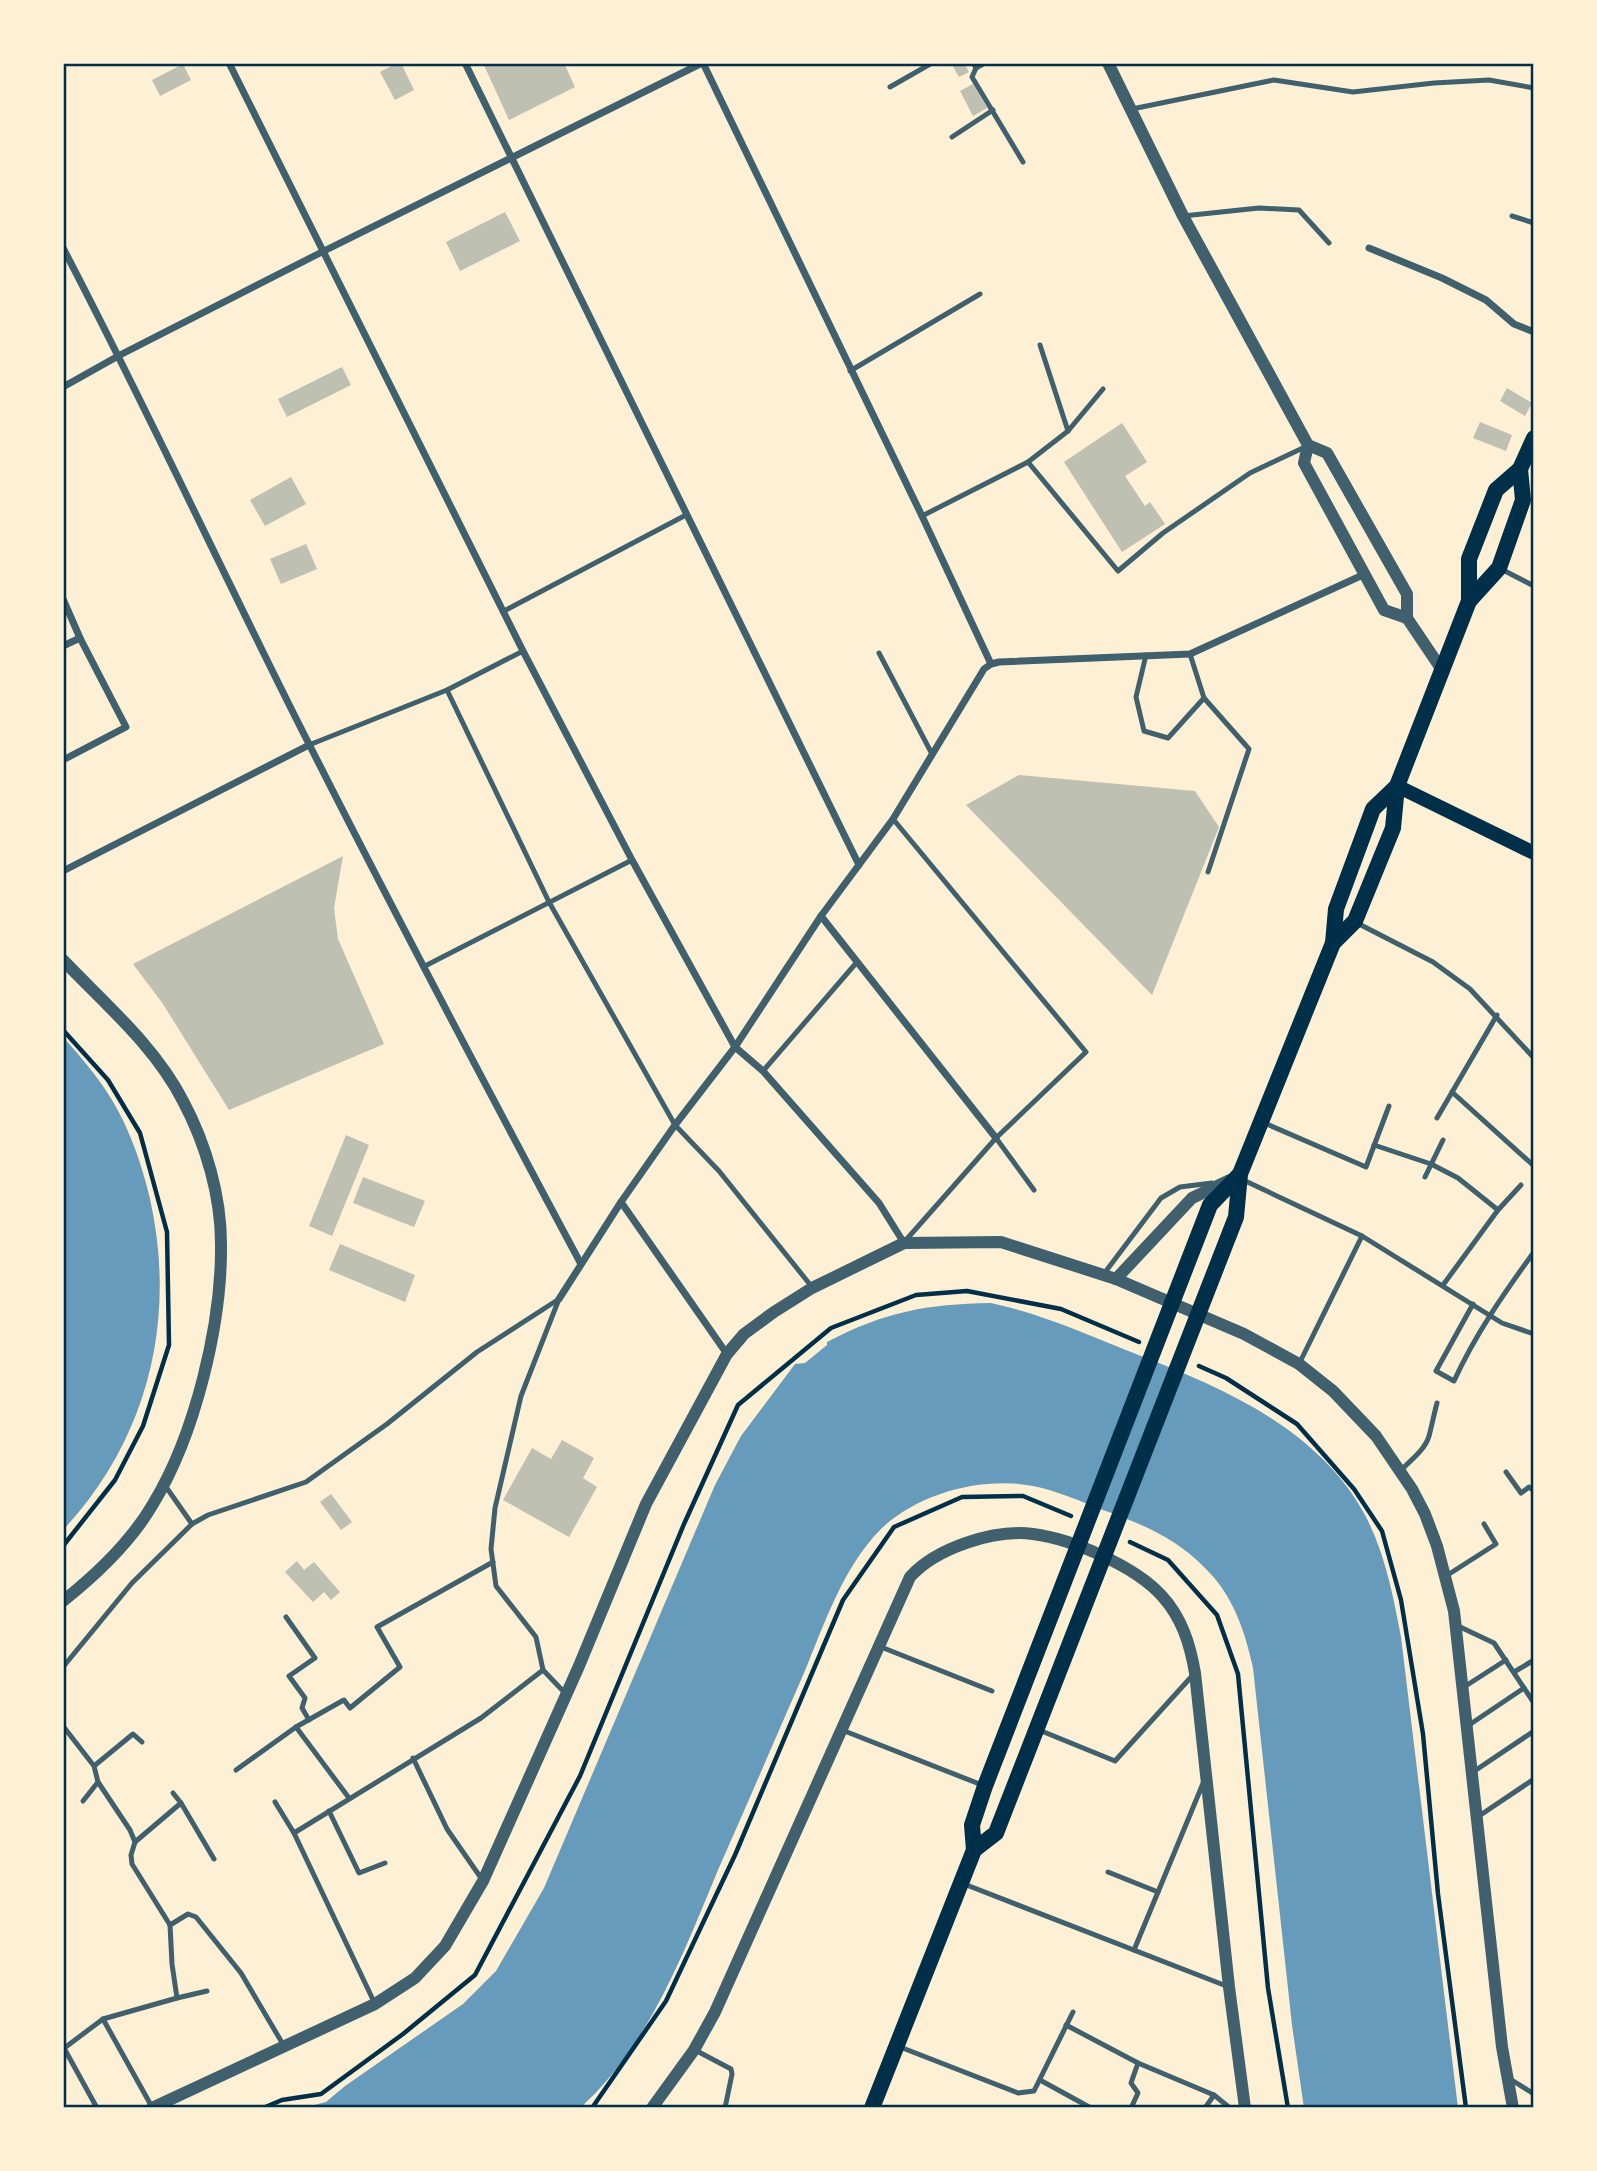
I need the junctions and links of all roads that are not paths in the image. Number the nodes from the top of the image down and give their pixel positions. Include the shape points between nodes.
1 (229, 63) edge
2 (465, 63) edge
3 (702, 63) edge
4 (932, 63) edge
5 (985, 63) edge
6 (1108, 63) edge
7 (974, 65) edge
8 (890, 87) dead end
9 (1534, 88) edge
10 (1132, 108) junction
11 (993, 110) junction
12 (952, 137) dead end
13 (511, 159) junction
14 (1023, 162) dead end
15 (1183, 216) junction
16 (1512, 216) dead end
17 (1534, 223) edge
18 (1329, 243) dead end
19 (63, 248) edge
20 (1369, 248) dead end
21 (324, 251) junction
22 (980, 294) dead end
23 (1534, 332) edge
24 (1040, 345) dead end
25 (120, 355) junction
26 (850, 371) junction
27 (63, 387) edge
28 (1103, 390) dead end
29 (1068, 431) junction
30 (1534, 438) edge
31 (1308, 445) junction
32 (1028, 462) junction
33 (1520, 469) junction
34 (686, 515) junction
35 (922, 516) junction
36 (1499, 568) junction
37 (1365, 574) junction
38 (1534, 586) edge
39 (63, 599) edge
40 (1469, 601) junction
41 (504, 611) junction
42 (1408, 618) junction
43 (80, 638) junction
44 (63, 646) edge
45 (523, 651) junction
46 (879, 653) dead end
47 (1190, 654) junction
48 (1146, 655) junction
49 (991, 664) junction
50 (1442, 670) junction
51 (447, 690) junction
52 (1203, 698) junction
53 (309, 745) junction
54 (932, 754) junction
55 (63, 760) edge
56 (1397, 786) junction
57 (892, 819) junction
58 (1534, 853) edge
59 (632, 860) junction
60 (859, 865) junction
61 (63, 871) edge
62 (1208, 872) dead end
63 (549, 902) junction
64 (821, 916) junction
65 (1355, 921) junction
66 (1333, 943) junction
67 (63, 960) edge
68 (857, 962) junction
69 (423, 967) junction
70 (1497, 1015) junction
71 (735, 1046) junction
72 (1534, 1058) edge
73 (763, 1071) junction
74 (1452, 1093) junction
75 (1390, 1106) dead end
76 (1437, 1118) dead end
77 (1262, 1122) junction
78 (675, 1125) junction
79 (996, 1138) junction
80 (1443, 1140) dead end
81 (1374, 1145) junction
82 (1431, 1164) junction
83 (1534, 1166) edge
84 (1425, 1177) dead end
85 (1236, 1178) junction
86 (1521, 1185) dead end
87 (1034, 1190) dead end
88 (621, 1202) junction
89 (1498, 1209) junction
90 (1362, 1236) junction
91 (904, 1243) junction
92 (1534, 1252) edge
93 (581, 1264) junction
94 (1109, 1277) junction
95 (1443, 1285) junction
96 (812, 1288) junction
97 (559, 1299) junction
98 (1473, 1304) junction
99 (1491, 1316) junction
100 (1534, 1334) edge
101 (727, 1354) junction
102 (1299, 1364) junction
103 (1437, 1403) dead end
104 (1400, 1471) junction
105 (1506, 1472) dead end
106 (164, 1484) junction
107 (1534, 1491) edge
108 (192, 1524) junction
109 (1485, 1524) dead end
110 (493, 1562) junction
111 (1446, 1576) junction
112 (63, 1601) edge
113 (286, 1617) dead end
114 (1456, 1625) junction
115 (878, 1646) junction
116 (1506, 1660) junction
117 (1534, 1660) edge
118 (63, 1667) edge
119 (543, 1670) junction
120 (1514, 1672) junction
121 (1195, 1673) junction
122 (1463, 1688) junction
123 (1524, 1688) junction
124 (992, 1691) dead end
125 (565, 1693) junction
126 (1534, 1703) edge
127 (309, 1720) junction
128 (63, 1726) edge
129 (1468, 1726) junction
130 (296, 1727) junction
131 (841, 1729) junction
132 (1037, 1729) junction
133 (1534, 1731) edge
134 (142, 1742) dead end
135 (413, 1758) junction
136 (94, 1766) junction
137 (236, 1770) dead end
138 (1472, 1772) junction
139 (1206, 1775) junction
140 (1534, 1779) edge
141 (98, 1782) junction
142 (985, 1786) junction
143 (173, 1793) dead end
144 (349, 1798) junction
145 (83, 1801) dead end
146 (275, 1802) dead end
147 (181, 1803) junction
148 (329, 1811) junction
149 (1477, 1817) junction
150 (294, 1833) junction
151 (135, 1842) junction
152 (974, 1850) junction
153 (214, 1859) dead end
154 (385, 1863) dead end
155 (1108, 1872) dead end
156 (483, 1881) junction
157 (961, 1883) junction
158 (1158, 1892) junction
159 (170, 1925) junction
160 (1134, 1950) junction
161 (1229, 1987) junction
162 (207, 1991) dead end
163 (177, 1998) junction
164 (375, 2004) junction
165 (1073, 2012) dead end
166 (103, 2019) junction
167 (1066, 2025) junction
168 (897, 2046) junction
169 (285, 2048) junction
170 (63, 2049) edge
171 (694, 2050) junction
172 (1138, 2063) junction
173 (1507, 2077) junction
174 (1040, 2080) junction
175 (1534, 2094) edge
176 (1214, 2095) junction
177 (97, 2108) edge
178 (152, 2108) edge
179 (652, 2108) edge
180 (725, 2108) edge
181 (872, 2108) edge
182 (1091, 2108) edge
183 (1131, 2108) edge
184 (1205, 2108) edge
185 (1230, 2108) edge
186 (1245, 2108) edge
187 (1513, 2108) edge

1 - 21 street
2 - 13 street
3 - 13 street
3 - 26 street
4 - 8 lane
5 - 7 lane
6 - 10 street
7 - 11 lane via 972,77
9 - 10 lane via 1489,80 1353,92 1273,80
10 - 15 street
11 - 12 lane
11 - 14 lane
13 - 21 street
13 - 34 street
15 - 18 lane via 1259,208 1299,210
15 - 31 street
16 - 17 lane
19 - 25 street
20 - 23 street via 1486,300 1514,324
21 - 25 street
21 - 41 street
22 - 26 lane
24 - 29 lane
25 - 27 street
25 - 53 street
26 - 35 street
28 - 29 lane
29 - 32 lane
30 - 33 main road
31 - 32 lane via 1250,473 1163,533 1118,571
31 - 37 street via 1304,463
31 - 42 street via 1327,453 1407,594
32 - 35 lane
33 - 36 main road via 1523,500
33 - 40 main road via 1496,490 1473,547
34 - 41 lane
34 - 60 street
35 - 49 street
36 - 38 lane
36 - 40 main road
37 - 42 street via 1384,610
37 - 47 street
39 - 43 street
40 - 50 main road
41 - 45 street
42 - 50 street
43 - 44 street
43 - 55 street via 126,727
45 - 51 lane
45 - 59 street
46 - 54 lane
47 - 48 street
47 - 52 lane
48 - 49 street
48 - 52 lane via 1136,696 1144,731 1168,738
49 - 54 street
50 - 56 main road
51 - 53 lane
51 - 63 lane
52 - 62 lane via 1249,749
53 - 61 street
53 - 69 street
54 - 57 street
56 - 58 main road
56 - 65 main road via 1393,828
56 - 66 main road via 1373,809 1336,909
57 - 60 street
57 - 79 lane via 1086,1052
59 - 63 lane
59 - 71 street
60 - 64 street
63 - 69 lane
63 - 78 lane
64 - 68 street
64 - 71 street
65 - 66 main road
65 - 70 lane via 1433,962
66 - 77 main road
67 - 106 street via 169,1076 194,1123 211,1175 221,1242 216,1308 192,1416
68 - 73 lane
68 - 79 street
69 - 93 street
70 - 72 lane
70 - 74 lane
71 - 73 street
71 - 78 street
73 - 91 street via 879,1203
74 - 76 lane
74 - 83 lane
75 - 81 lane
77 - 81 lane via 1366,1167
77 - 85 main road
78 - 88 street
78 - 96 lane via 719,1171
79 - 87 lane
79 - 91 lane
80 - 82 lane
81 - 82 lane
82 - 84 lane
82 - 89 lane
85 - 90 lane
85 - 94 street via 1192,1198
85 - 94 lane via 1180,1186 1161,1198
85 - 132 main road via 1236,1217
85 - 142 main road via 1210,1205
86 - 89 lane
88 - 93 street
88 - 101 street
89 - 95 lane
90 - 95 lane
90 - 102 lane
91 - 94 street via 1001,1242
91 - 96 street
92 - 99 lane
93 - 97 street
94 - 102 street via 1244,1334
95 - 98 lane
96 - 101 street via 744,1334
97 - 108 lane via 477,1352 306,1482
97 - 110 lane via 521,1396 495,1508
98 - 99 lane
98 - 99 lane via 1436,1371 1454,1381
99 - 100 lane
101 - 125 street via 646,1504
102 - 104 street via 1356,1413
103 - 104 lane via 1422,1450
104 - 111 street via 1425,1514
105 - 107 lane via 1521,1493 1529,1487
106 - 108 lane
106 - 112 street via 116,1552
108 - 118 lane via 132,1583
109 - 111 lane via 1496,1544
110 - 119 lane via 496,1586 536,1637
110 - 127 lane via 377,1627 400,1667 350,1708 344,1700
111 - 114 street
113 - 127 lane via 315,1658 289,1676 305,1699 302,1708
114 - 116 lane via 1491,1639
114 - 122 street
115 - 121 street via 906,1584 925,1563 974,1542 1032,1534 1106,1559 1156,1589 1184,1629
115 - 124 lane
115 - 131 street
116 - 120 lane
116 - 122 lane
117 - 120 lane
119 - 125 lane
119 - 135 lane via 481,1718
120 - 123 lane
121 - 132 lane via 1115,1761
121 - 139 street
122 - 129 street
123 - 126 lane
123 - 129 lane
125 - 156 street
127 - 130 lane
128 - 136 lane
129 - 138 street
130 - 137 lane
130 - 144 lane
131 - 142 lane
131 - 171 street
132 - 152 main road via 996,1833
133 - 138 lane
134 - 136 lane via 133,1734
135 - 144 lane
135 - 156 lane via 447,1829
136 - 141 lane
138 - 149 street
139 - 158 lane
139 - 161 street
140 - 149 lane
141 - 145 lane
141 - 151 lane
142 - 152 main road via 972,1825
143 - 147 lane
144 - 148 lane
146 - 150 lane
147 - 151 lane
147 - 153 lane
148 - 150 lane
148 - 154 lane via 359,1873
149 - 173 street
150 - 164 lane
151 - 159 lane via 132,1864
152 - 157 main road
155 - 158 lane
156 - 164 street via 438,1955 415,1978
157 - 160 lane
157 - 168 main road
158 - 160 lane
159 - 163 lane
159 - 169 lane via 188,1914 196,1917 241,1973
160 - 161 lane
161 - 186 street
162 - 163 lane
163 - 166 lane
164 - 169 street
165 - 167 lane
166 - 170 lane
166 - 178 lane
167 - 172 lane
167 - 174 lane
168 - 174 lane via 1018,2093 1034,2091
168 - 181 main road
169 - 178 street
170 - 177 lane
171 - 179 street
171 - 180 lane via 731,2069
172 - 176 lane
172 - 183 lane via 1131,2083 1138,2093
173 - 175 lane
173 - 187 street
174 - 182 lane
176 - 184 lane
176 - 185 lane

